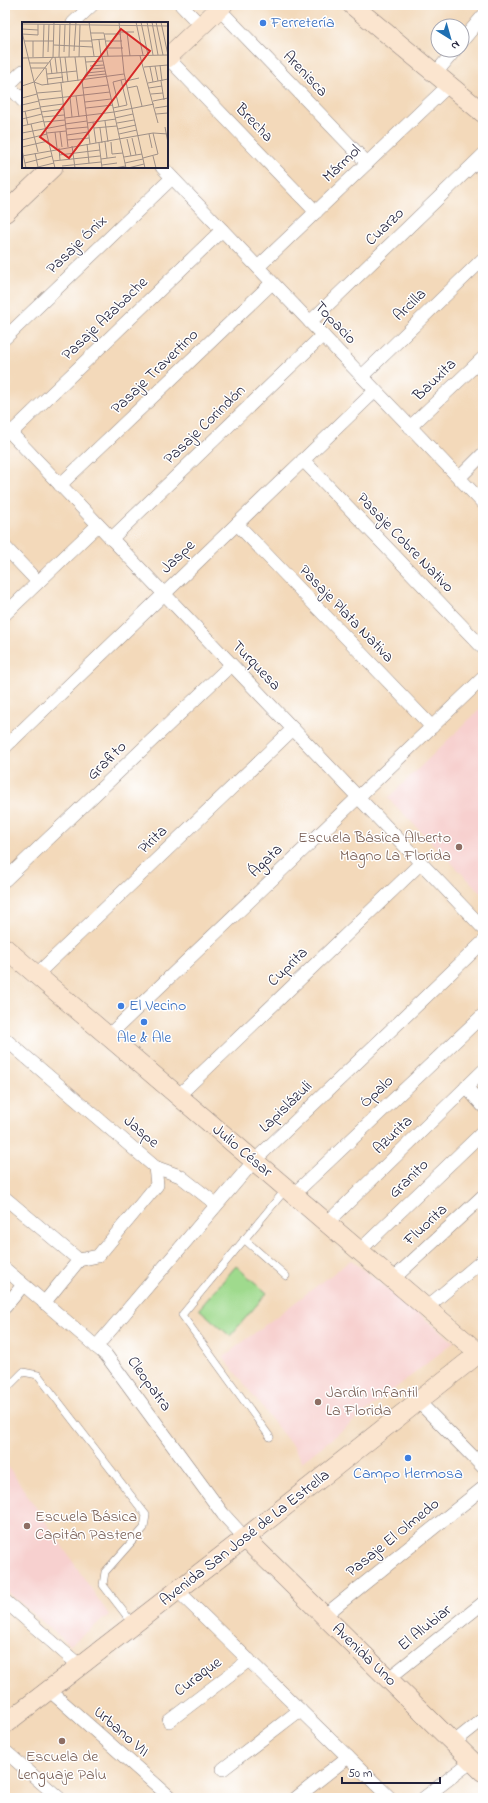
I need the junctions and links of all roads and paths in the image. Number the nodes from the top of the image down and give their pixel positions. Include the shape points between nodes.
1 (92, 5) edge
2 (181, 5) edge
3 (221, 7) edge
4 (362, 8) edge
5 (483, 16) edge
6 (75, 22) edge
7 (201, 26) junction
8 (470, 32) edge
9 (168, 57) edge
10 (451, 58) edge
11 (168, 59) edge
12 (22, 72) edge
13 (442, 79) junction
14 (6, 85) edge
15 (22, 100) edge
16 (483, 113) edge
17 (483, 155) edge
18 (367, 163) junction
19 (52, 168) edge
20 (163, 168) edge
21 (172, 178) junction
22 (316, 212) junction
23 (5, 213) edge
24 (222, 230) junction
25 (483, 259) edge
26 (258, 267) junction
27 (272, 283) junction
28 (310, 322) junction
29 (323, 335) junction
30 (5, 338) edge
31 (483, 358) edge
32 (362, 376) junction
33 (375, 390) junction
34 (410, 427) junction
35 (8, 430) edge
36 (483, 454) edge
37 (303, 460) junction
38 (459, 478) junction
39 (60, 485) junction
40 (483, 503) edge
41 (237, 524) junction
42 (98, 525) junction
43 (111, 539) junction
44 (5, 547) edge
45 (38, 582) junction
46 (164, 594) junction
47 (5, 614) edge
48 (483, 648) edge
49 (231, 665) junction
50 (483, 678) edge
51 (432, 727) junction
52 (293, 729) junction
53 (5, 747) edge
54 (358, 797) junction
55 (421, 863) junction
56 (5, 880) edge
57 (483, 928) edge
58 (483, 942) edge
59 (5, 948) edge
60 (36, 975) junction
61 (483, 1015) edge
62 (108, 1036) junction
63 (5, 1039) edge
64 (483, 1071) edge
65 (466, 1087) junction
66 (178, 1096) junction
67 (483, 1106) edge
68 (483, 1132) edge
69 (254, 1161) junction
70 (155, 1167) junction
71 (290, 1192) junction
72 (483, 1196) edge
73 (5, 1198) edge
74 (216, 1204) junction
75 (327, 1223) junction
76 (244, 1239) junction
77 (359, 1251) junction
78 (79, 1260) junction
79 (483, 1260) edge
80 (5, 1269) edge
81 (286, 1276) dead end
82 (392, 1279) junction
83 (23, 1285) junction
84 (44, 1303) junction
85 (5, 1307) edge
86 (426, 1308) junction
87 (96, 1347) junction
88 (481, 1351) edge
89 (5, 1390) edge
90 (418, 1401) junction
91 (270, 1437) dead end
92 (483, 1467) edge
93 (483, 1488) edge
94 (245, 1538) junction
95 (178, 1591) junction
96 (5, 1601) edge
97 (483, 1602) edge
98 (324, 1616) junction
99 (133, 1625) junction
100 (249, 1660) junction
101 (80, 1666) junction
102 (388, 1679) junction
103 (49, 1690) junction
104 (300, 1710) junction
105 (483, 1719) edge
106 (169, 1721) dead end
107 (5, 1724) edge
108 (453, 1743) junction
109 (5, 1751) edge
110 (348, 1757) junction
111 (477, 1767) edge
112 (223, 1769) dead end
113 (58, 1798) edge
114 (171, 1798) edge
115 (296, 1798) edge
116 (390, 1798) edge
117 (424, 1798) edge

1 - 6 street
2 - 7 street
3 - 7 street
3 - 18 street, Arenisca
4 - 13 street
5 - 8 street
7 - 9 street
10 - 13 street, Mármol
11 - 22 street, Brecha
12 - 14 street
13 - 16 street
13 - 18 street, Mármol
14 - 15 street
17 - 28 street, Cuarzo
18 - 22 street, Mármol
19 - 23 street
20 - 21 street, Topacio
21 - 24 street, Topacio
21 - 30 street, Pasaje Ónix
22 - 26 street, Mármol
24 - 26 street, Topacio
24 - 35 street, Pasaje Azabache
25 - 32 street, Arcilla
26 - 27 street, Topacio
27 - 28 street, Topacio
27 - 39 street, Pasaje Travertino
28 - 29 street, Topacio
29 - 32 street, Topacio
29 - 43 street, Pasaje Corindón
31 - 34 street, Bauxita
32 - 33 street, Topacio
33 - 34 street, Topacio
33 - 37 street, Jaspe
34 - 38 street, Topacio
35 - 39 street, Turquesa
36 - 38 street
37 - 41 street, Jaspe
37 - 48 street, Pasaje Cobre Nativo
38 - 40 street, Topacio
39 - 42 street, Turquesa
41 - 46 street, Jaspe
41 - 51 street, Pasaje Plata Nativa
42 - 43 street, Turquesa
42 - 45 street
43 - 46 street, Turquesa
44 - 45 street
45 - 47 street
46 - 49 street, Turquesa
46 - 53 street, Jaspe
49 - 52 street, Turquesa
49 - 56 street, Grafito
50 - 51 street, Ágata
51 - 54 street, Ágata
52 - 54 street, Turquesa
52 - 60 street, Pirita
54 - 55 street, Turquesa
54 - 62 street, Ágata
55 - 57 street, Turquesa
55 - 66 street, Cuprita
58 - 69 street, Lapislázuli
59 - 60 street, Julio César
60 - 62 street, Julio César
61 - 71 street, Ópalo
62 - 66 street, Julio César
63 - 70 street, Jaspe
64 - 65 street, Azurita
65 - 67 street
65 - 75 street, Azurita
66 - 69 street, Julio César
68 - 77 street, Granito
69 - 71 street, Julio César
69 - 74 street, Lapislázuli
70 - 74 street via 180,1176
70 - 78 street, Jaspe via 157,1185 98,1256
71 - 75 street, Julio César
71 - 76 lane
72 - 82 street, Fluorita
73 - 78 street
74 - 87 street, Lapislázuli
75 - 77 street, Julio César
76 - 81 lane
76 - 91 lane via 182,1315
77 - 82 street, Julio César
78 - 84 street
79 - 86 street
80 - 83 street, Cleopatra
82 - 86 street, Julio César
83 - 84 street, Cleopatra
83 - 85 street
84 - 87 street, Cleopatra
86 - 88 street, Julio César
87 - 94 street, Cleopatra via 114,1366 223,1514
88 - 90 street, Avenida San José de La Estrella
89 - 99 lane via 23,1372 38,1375 146,1515 144,1528 105,1572 103,1585
90 - 92 street
90 - 94 street, Avenida San José de La Estrella
93 - 98 street, Pasaje El Olmedo
94 - 95 street, Avenida San José de La Estrella
94 - 98 street, Avenida Uno
95 - 99 street, Avenida San José de La Estrella
95 - 100 street, Curaque
96 - 101 street
97 - 102 street, El Alubiar
98 - 102 street, Avenida Uno
99 - 101 street, Avenida San José de La Estrella
100 - 104 street, Curaque
100 - 106 street, Curaque
101 - 103 street, Avenida San José de La Estrella
102 - 108 street, Avenida Uno
103 - 107 street, Avenida San José de La Estrella
103 - 114 street, Urbano VII
104 - 110 street, Curaque
104 - 112 street
105 - 108 street
108 - 111 street, Avenida Uno
109 - 113 street
110 - 115 street
110 - 116 street, Curaque
111 - 117 street

